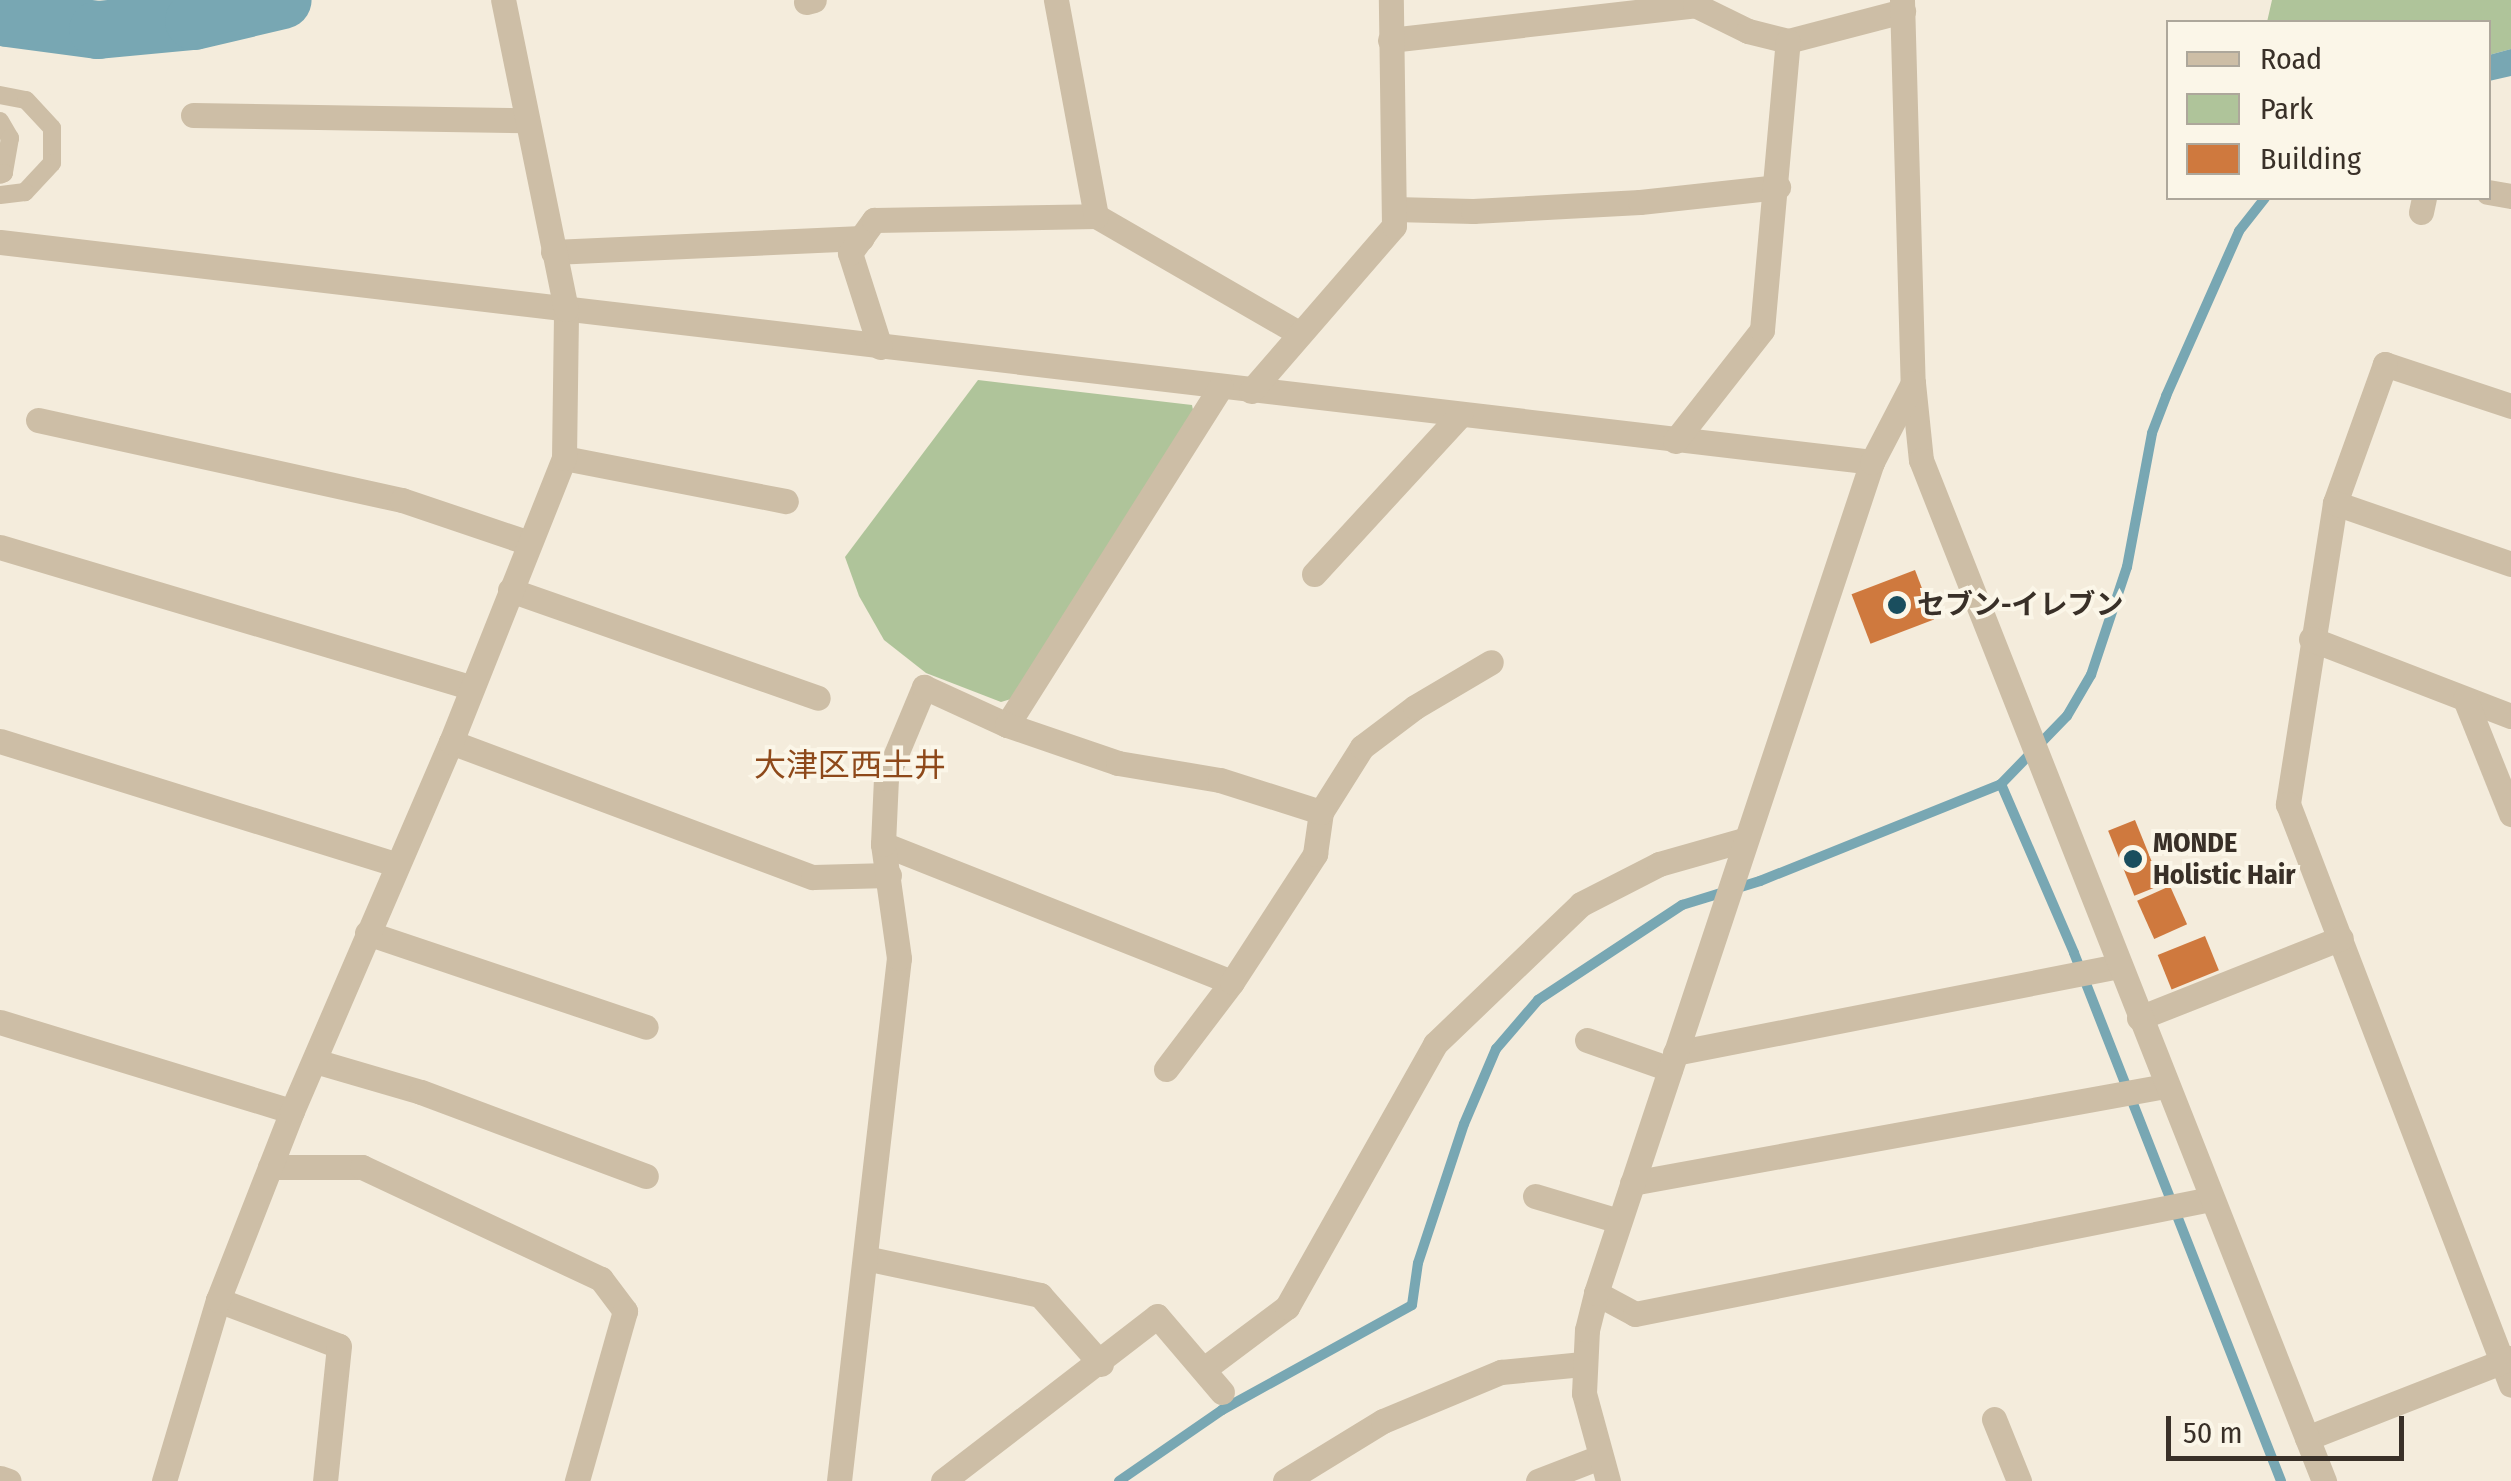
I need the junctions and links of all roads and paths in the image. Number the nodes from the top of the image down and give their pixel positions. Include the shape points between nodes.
1 (503, 0) edge
2 (1056, 0) edge
3 (1391, 0) edge
4 (1902, 5) edge
5 (1390, 40) junction
6 (1788, 41) junction
7 (0, 96) edge
8 (193, 115) dead end
9 (0, 120) edge
10 (527, 120) junction
11 (0, 175) edge
12 (1778, 187) junction
13 (0, 195) edge
14 (1394, 209) junction
15 (1096, 216) junction
16 (862, 238) junction
17 (0, 242) edge
18 (553, 252) junction
19 (566, 310) junction
20 (1298, 333) junction
21 (880, 347) junction
22 (1914, 383) junction
23 (1220, 387) junction
24 (1251, 390) junction
25 (2511, 406) edge
26 (1460, 415) junction
27 (38, 420) dead end
28 (1675, 441) junction
29 (564, 458) junction
30 (1872, 462) junction
31 (786, 501) dead end
32 (2335, 503) junction
33 (529, 543) junction
34 (0, 547) edge
35 (2511, 564) edge
36 (1314, 574) dead end
37 (510, 590) junction
38 (2311, 639) junction
39 (1491, 662) dead end
40 (470, 687) junction
41 (818, 698) dead end
42 (2465, 698) junction
43 (2511, 716) edge
44 (1008, 725) junction
45 (0, 741) edge
46 (452, 742) junction
47 (1321, 812) junction
48 (2511, 814) edge
49 (1743, 840) junction
50 (883, 844) junction
51 (396, 864) junction
52 (889, 875) junction
53 (367, 933) junction
54 (2341, 938) junction
55 (2105, 969) junction
56 (1232, 982) junction
57 (2139, 1018) junction
58 (0, 1022) edge
59 (646, 1027) dead end
60 (1587, 1040) dead end
61 (315, 1061) junction
62 (1673, 1061) junction
63 (1166, 1069) dead end
64 (2166, 1086) junction
65 (292, 1110) junction
66 (270, 1167) junction
67 (646, 1176) dead end
68 (1632, 1183) junction
69 (1536, 1196) dead end
70 (2211, 1199) junction
71 (1620, 1221) junction
72 (865, 1258) junction
73 (1596, 1292) junction
74 (218, 1300) junction
75 (1100, 1364) junction
76 (1583, 1364) junction
77 (2508, 1368) edge
78 (1204, 1369) junction
79 (1222, 1392) dead end
80 (1994, 1419) dead end
81 (2307, 1438) junction
82 (1604, 1469) edge
83 (0, 1478) edge
84 (9, 1481) edge
85 (164, 1481) edge
86 (325, 1481) edge
87 (577, 1481) edge
88 (839, 1481) edge
89 (944, 1481) edge
90 (1285, 1481) edge
91 (1538, 1481) edge
92 (2019, 1481) edge
93 (2324, 1481) edge

1 - 10 street
2 - 15 street
3 - 5 street
4 - 6 street
4 - 22 street
5 - 6 street via 1694,5
5 - 14 street
6 - 12 street
7 - 13 lane via 26,100 52,128 52,162 25,192
8 - 10 street
9 - 11 lane via 10,138
10 - 18 street
12 - 14 street via 1640,202
12 - 28 street via 1762,330
14 - 20 street via 1394,226
15 - 16 street via 874,220
15 - 20 street
16 - 18 street
16 - 21 street via 850,253
17 - 19 street
18 - 19 street
19 - 21 street
19 - 29 street
20 - 24 street
21 - 23 street
22 - 30 street
22 - 55 street via 1921,460 1931,491
23 - 24 street
23 - 44 street
24 - 26 street
25 - 32 street via 2385,364
26 - 28 street
26 - 36 street
27 - 33 street via 402,500
28 - 30 street
29 - 31 street
29 - 33 street
30 - 49 street
32 - 35 street
32 - 38 street
33 - 37 street
34 - 40 street
37 - 40 street
37 - 41 street
38 - 42 street
38 - 54 street via 2288,804
39 - 47 street via 1362,747
40 - 46 street
42 - 43 street
42 - 48 street
44 - 47 street via 1118,763 1220,780
44 - 50 street via 924,688 886,778
45 - 51 street
46 - 51 street
46 - 52 street via 812,877
47 - 56 street via 1315,854
49 - 62 street
49 - 78 street via 1659,864 1580,904 1435,1044 1287,1307
50 - 52 street
50 - 56 street
51 - 53 street
52 - 72 street via 899,958
53 - 59 street
53 - 61 street
54 - 57 street
54 - 77 street
55 - 57 street
55 - 62 street
56 - 63 street
57 - 64 street
58 - 65 street
60 - 62 street
61 - 65 street
61 - 67 street via 422,1092
62 - 68 street
64 - 68 street
64 - 70 street
65 - 66 street
66 - 74 street
66 - 87 street via 362,1166 601,1278 626,1311
68 - 71 street
69 - 71 street
70 - 73 street via 1635,1314
70 - 81 street
71 - 73 street
72 - 75 street via 1040,1295
72 - 88 street
73 - 76 street
74 - 85 street
74 - 86 street via 338,1346
75 - 78 street via 1158,1316
75 - 89 street
76 - 82 street via 1586,1414
76 - 90 street via 1501,1372 1383,1421
77 - 81 street
78 - 79 street
80 - 92 street
81 - 93 street
82 - 91 street
83 - 84 street

